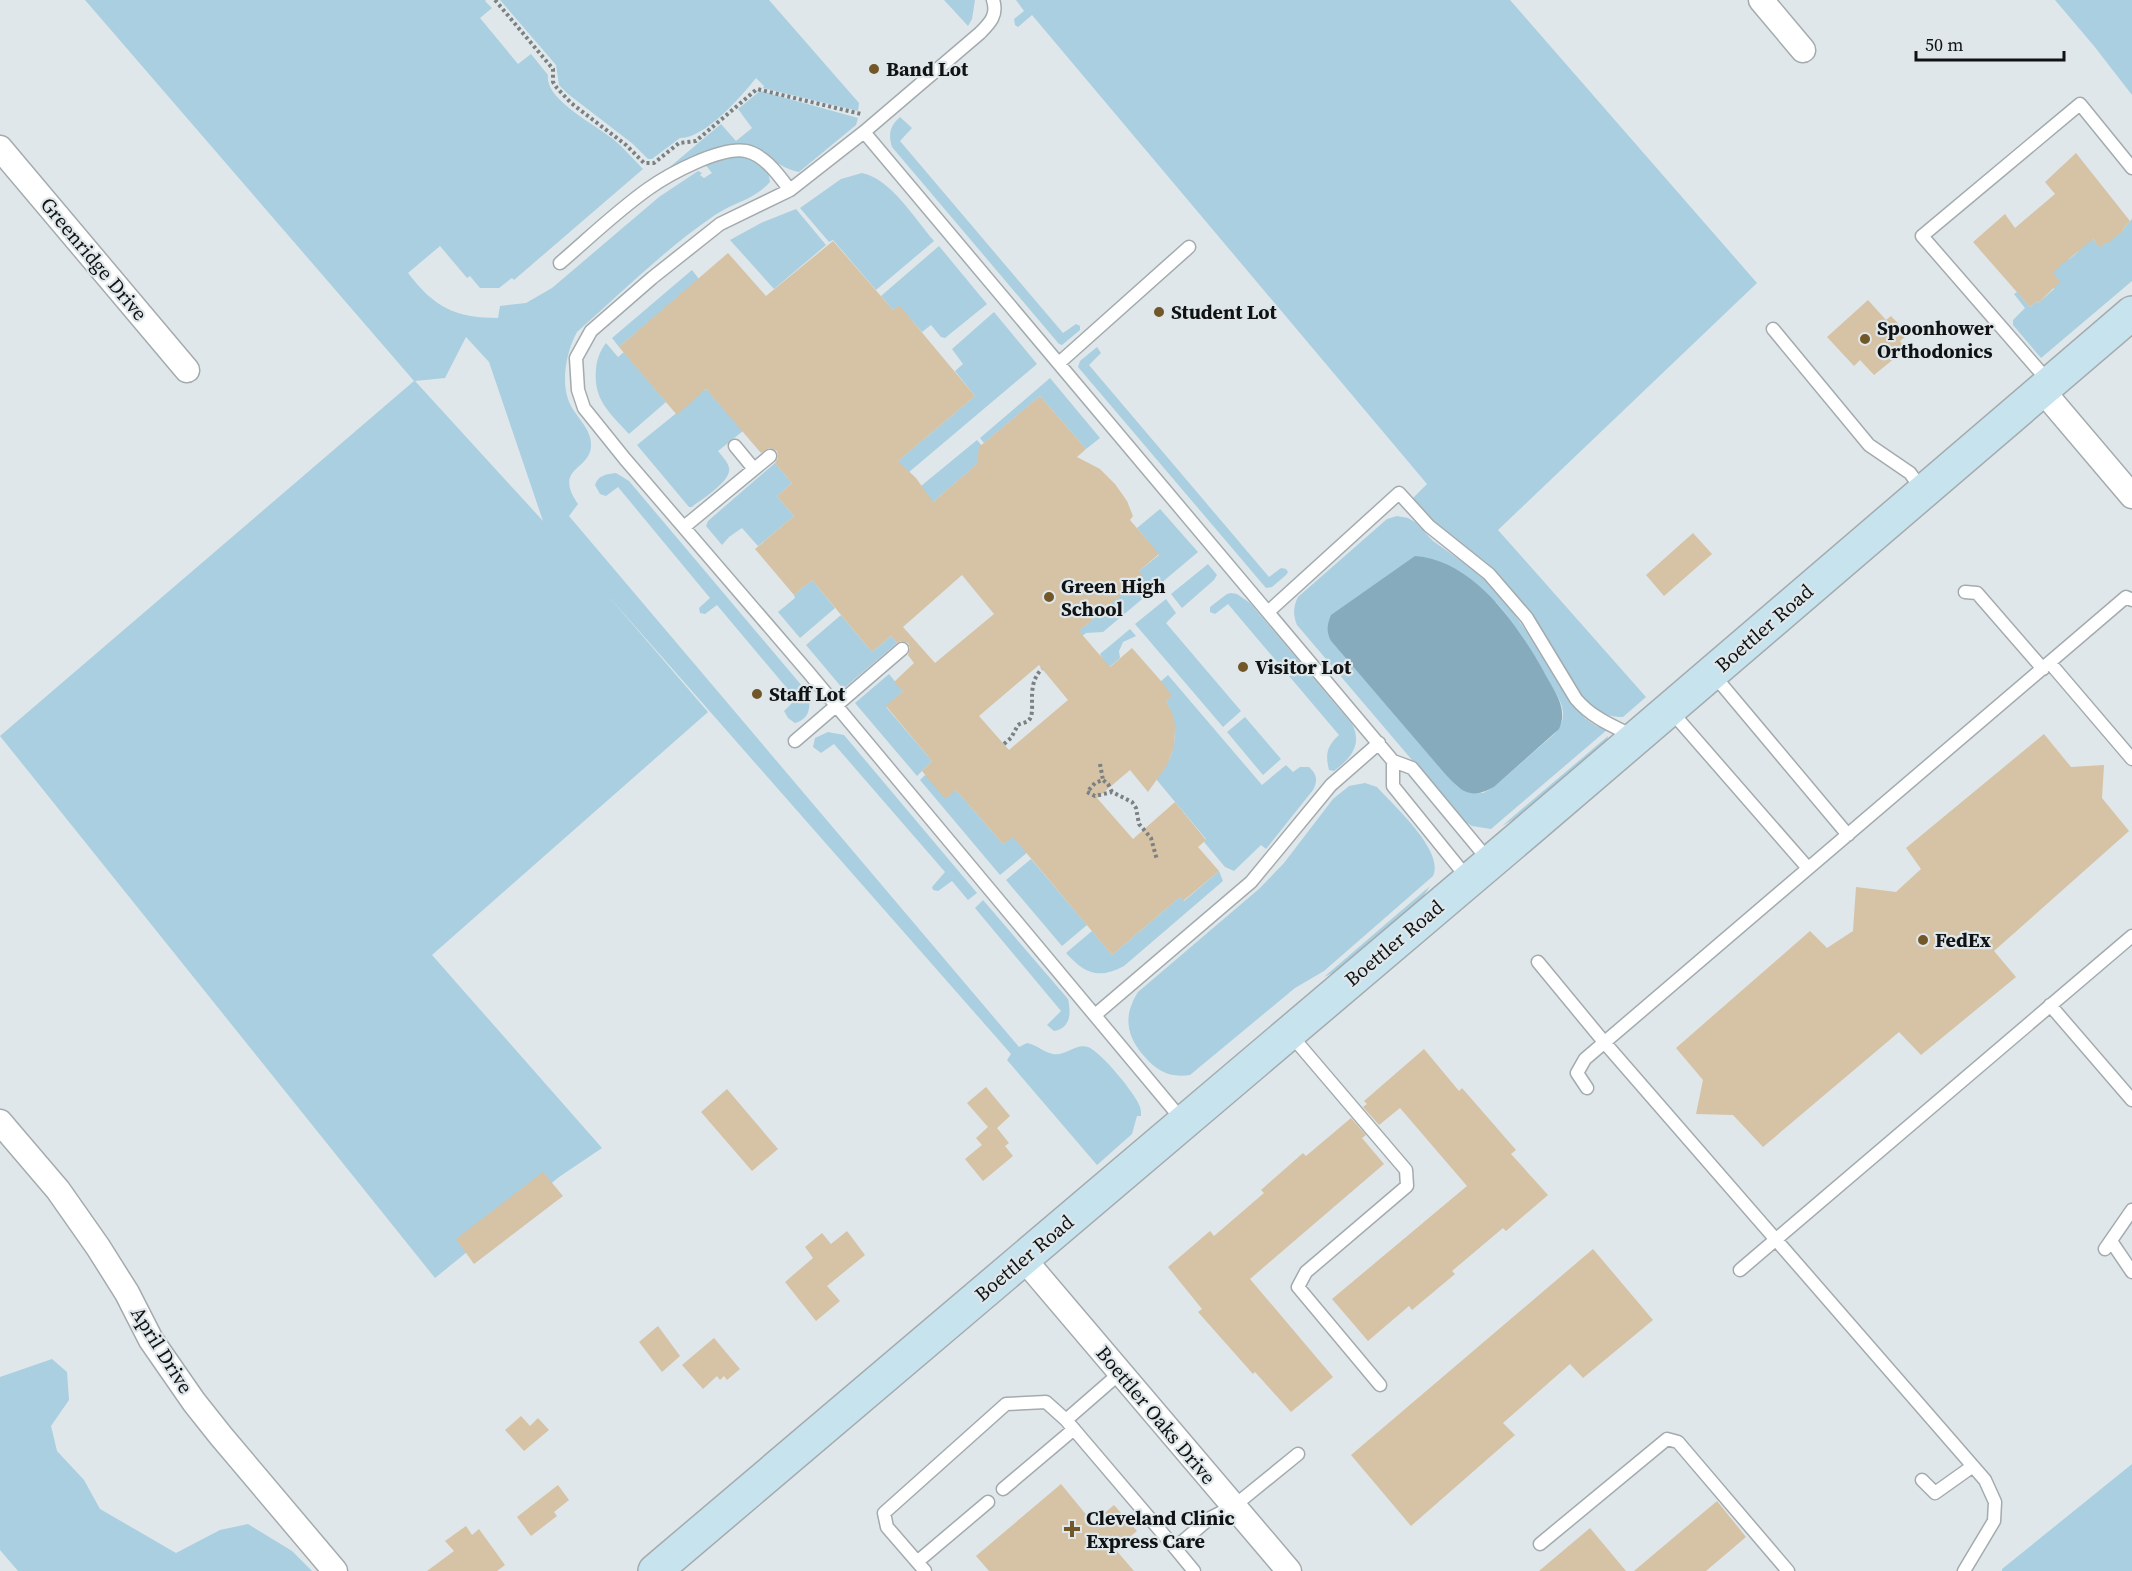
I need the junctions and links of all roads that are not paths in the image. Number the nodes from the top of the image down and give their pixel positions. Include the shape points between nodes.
1 (1761, 0) edge
2 (994, 3) edge
3 (1803, 50) dead end
4 (864, 132) junction
5 (0, 148) edge
6 (2132, 168) edge
7 (790, 190) junction
8 (1189, 247) dead end
9 (560, 263) dead end
10 (2132, 313) edge
11 (1773, 329) dead end
12 (1059, 363) junction
13 (188, 370) dead end
14 (2046, 387) junction
15 (735, 446) dead end
16 (770, 456) dead end
17 (754, 469) junction
18 (1924, 492) junction
19 (2132, 496) edge
20 (684, 527) junction
21 (1965, 592) dead end
22 (2132, 600) edge
23 (1269, 611) junction
24 (902, 649) dead end
25 (2046, 666) junction
26 (1712, 674) junction
27 (835, 705) junction
28 (1670, 709) junction
29 (1636, 738) junction
30 (795, 741) dead end
31 (1379, 744) junction
32 (2132, 759) edge
33 (1393, 761) junction
34 (1848, 835) junction
35 (1807, 867) junction
36 (1480, 871) junction
37 (2132, 936) edge
38 (1538, 962) dead end
39 (2050, 1005) junction
40 (1095, 1015) junction
41 (1289, 1033) junction
42 (1604, 1042) junction
43 (1587, 1088) dead end
44 (2132, 1100) edge
45 (1184, 1121) junction
46 (0, 1122) edge
47 (2132, 1210) edge
48 (1776, 1239) junction
49 (1023, 1258) junction
50 (1740, 1270) dead end
51 (2132, 1272) edge
52 (1120, 1373) junction
53 (1380, 1385) dead end
54 (1070, 1425) junction
55 (1298, 1454) dead end
56 (1973, 1466) junction
57 (1922, 1480) dead end
58 (1003, 1489) dead end
59 (988, 1502) dead end
60 (1234, 1506) junction
61 (1540, 1544) dead end
62 (1175, 1548) junction
63 (921, 1567) edge
64 (334, 1571) edge
65 (655, 1571) edge
66 (1194, 1571) edge
67 (1289, 1571) edge
68 (1788, 1571) edge
69 (1964, 1571) edge

1 - 3 street
2 - 4 lane via 994,18 980,33
4 - 7 lane
4 - 12 lane
5 - 13 street, Greenridge Drive
6 - 14 lane via 2080,104 1922,236
7 - 9 lane via 764,160 747,151 721,152 649,188
7 - 20 lane via 720,224 669,264 591,331 576,358 578,390 584,408
8 - 12 lane
10 - 14 street, Boettler Road
11 - 18 lane via 1869,446 1910,473
12 - 23 lane
14 - 18 street, Boettler Road
14 - 19 street
15 - 17 lane
16 - 17 lane
17 - 20 lane
18 - 26 street, Boettler Road
20 - 27 lane
21 - 25 lane via 1977,593
22 - 25 lane via 2126,597
23 - 29 lane via 1399,493 1429,526 1489,574 1527,618 1582,707
23 - 31 lane
24 - 27 lane
25 - 32 lane
25 - 34 lane
26 - 28 street, Boettler Road
26 - 34 lane
27 - 30 lane
27 - 40 lane
28 - 29 street, Boettler Road
28 - 35 lane
29 - 36 street, Boettler Road
31 - 33 lane
31 - 40 lane via 1330,785 1251,882
33 - 36 lane via 1412,768
33 - 36 lane via 1393,786
34 - 35 lane
35 - 42 lane
36 - 41 street, Boettler Road
37 - 39 lane
38 - 42 lane
39 - 44 lane
39 - 48 lane
40 - 45 lane
41 - 45 street, Boettler Road
41 - 53 lane via 1406,1170 1407,1186 1306,1272 1298,1287
42 - 43 lane via 1585,1059 1577,1073
42 - 48 lane
45 - 49 street, Boettler Road
46 - 64 street, April Drive via 58,1190 99,1247 152,1340 195,1402
47 - 51 lane via 2108,1245
48 - 50 lane
48 - 56 lane
49 - 52 street, Boettler Oaks Drive
49 - 65 street, Boettler Road
52 - 54 lane
52 - 60 street, Boettler Oaks Drive
54 - 58 lane
54 - 62 lane
54 - 63 lane via 1046,1402 1006,1404 884,1513 886,1527
55 - 60 lane
56 - 57 lane via 1935,1494
56 - 69 lane via 1985,1479 1995,1502 1994,1521
59 - 63 lane
60 - 62 lane via 1210,1518
60 - 67 street, Boettler Oaks Drive
61 - 68 lane via 1666,1439 1678,1442
62 - 66 lane

